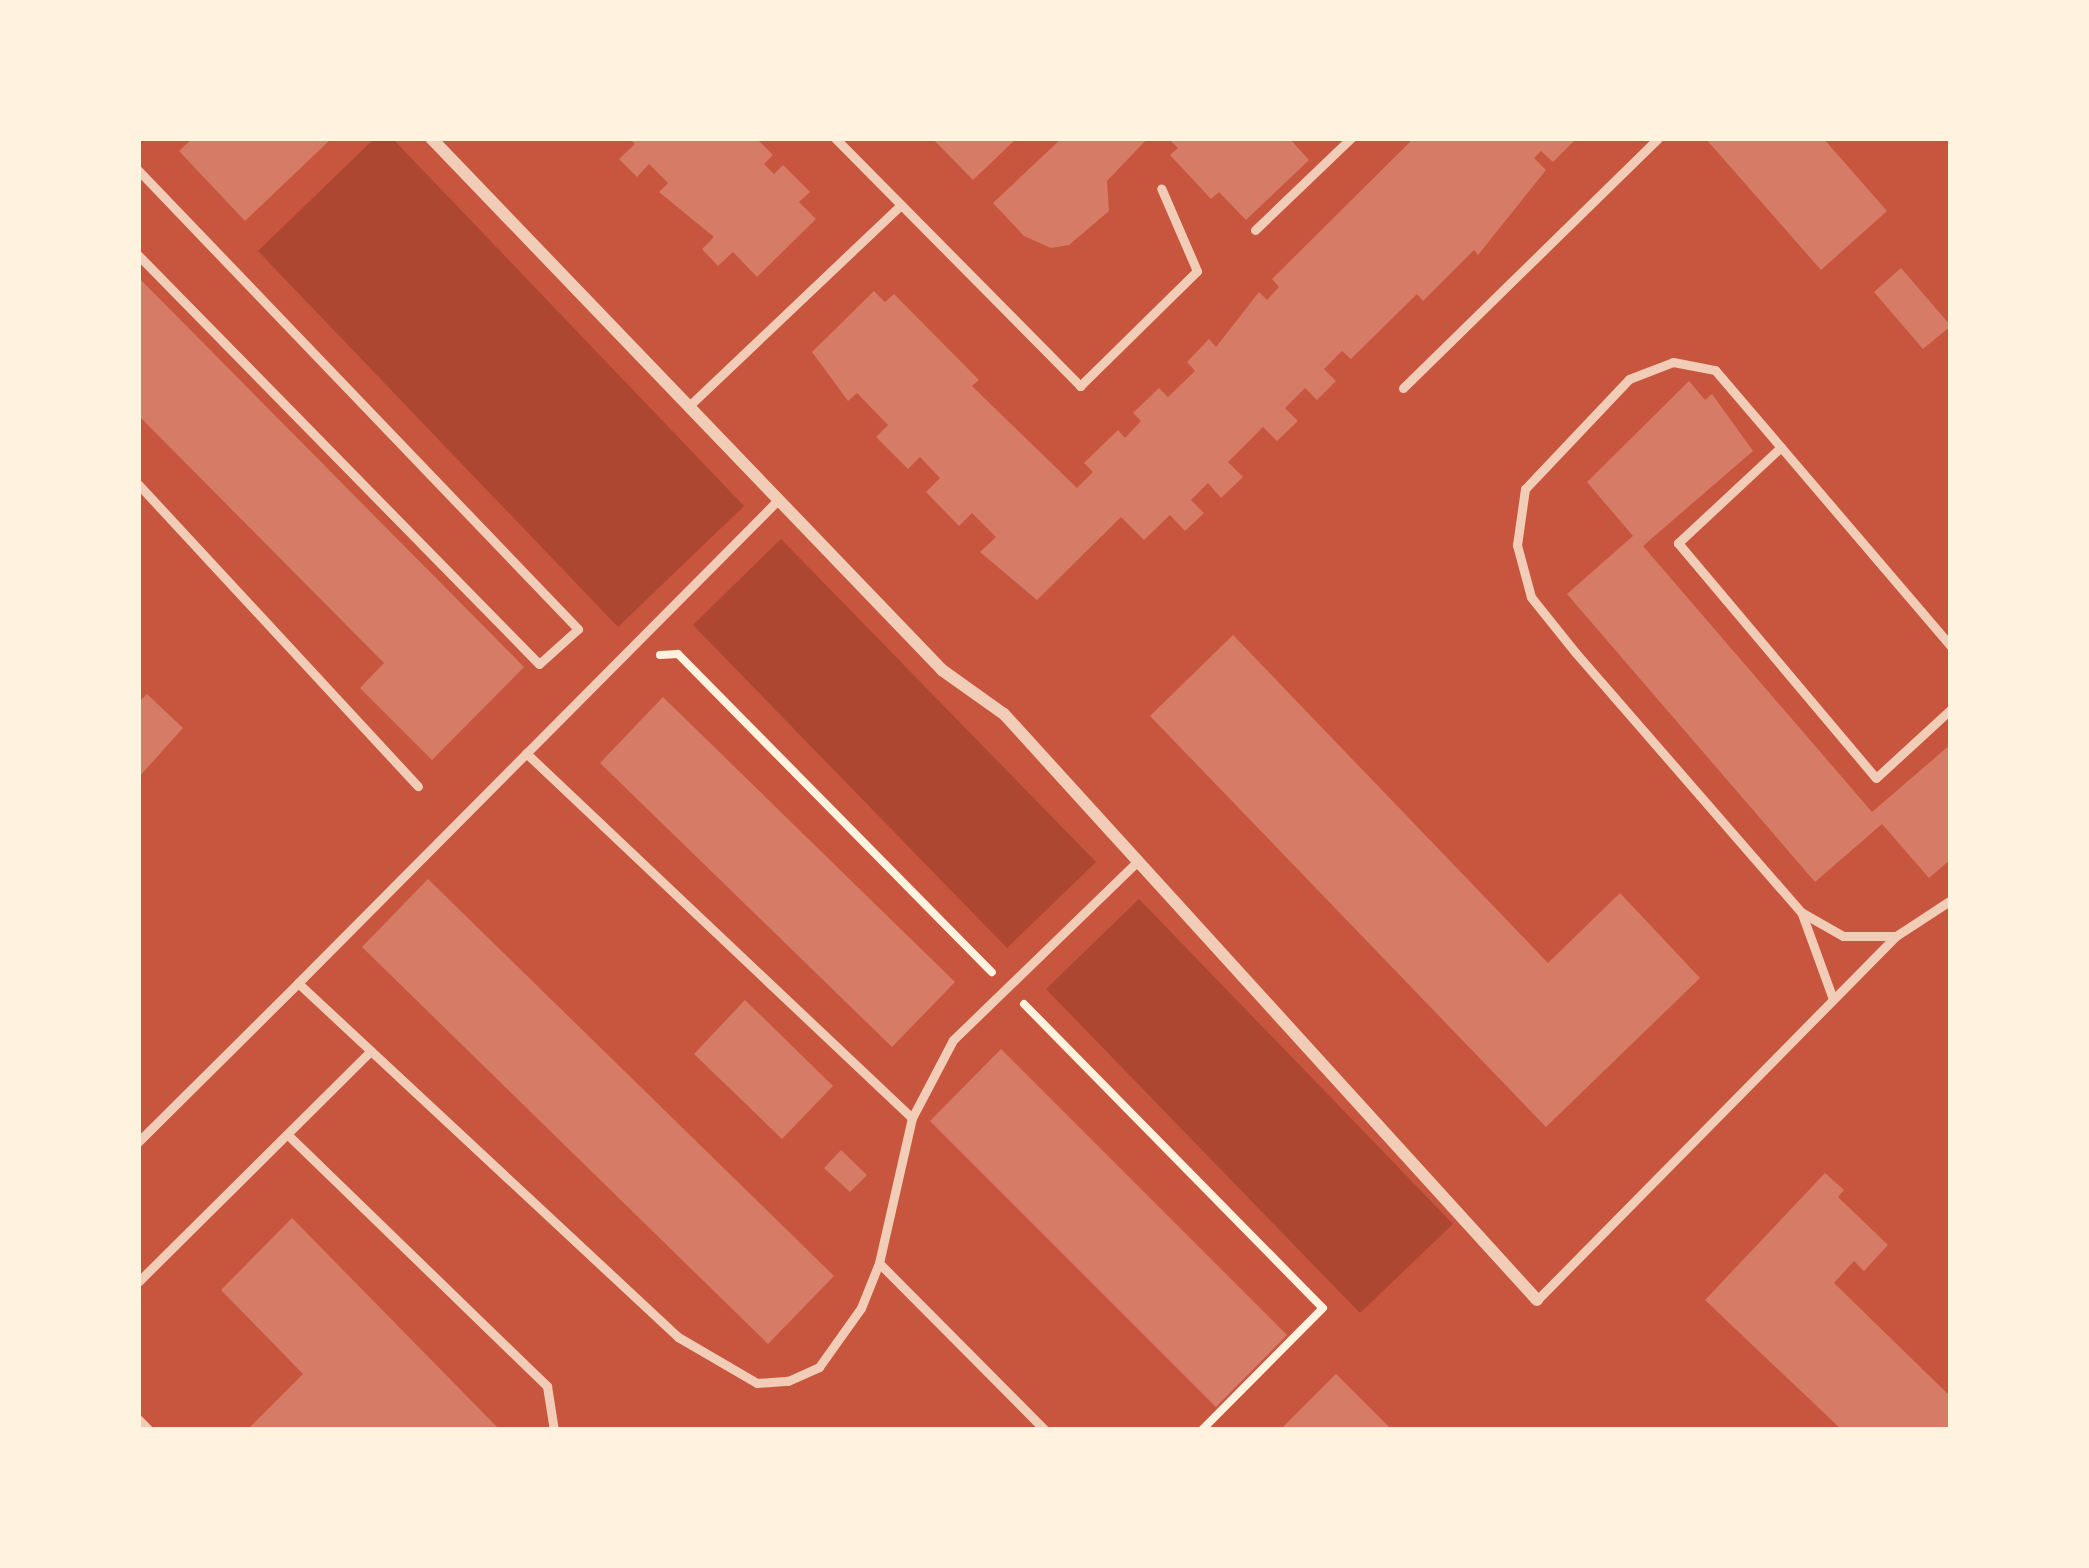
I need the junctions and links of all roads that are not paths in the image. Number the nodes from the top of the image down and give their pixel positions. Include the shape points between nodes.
1 (430, 138) edge
2 (835, 138) edge
3 (1351, 138) edge
4 (1658, 138) edge
5 (138, 170) edge
6 (1161, 188) dead end
7 (901, 205) junction
8 (1256, 230) dead end
9 (138, 255) edge
10 (1403, 388) dead end
11 (690, 405) junction
12 (1781, 447) junction
13 (138, 484) edge
14 (779, 499) junction
15 (1951, 646) edge
16 (1951, 709) edge
17 (526, 753) junction
18 (418, 786) dead end
19 (1138, 861) junction
20 (1951, 900) edge
21 (1801, 912) junction
22 (1896, 936) junction
23 (298, 983) junction
24 (1834, 999) junction
25 (371, 1051) junction
26 (912, 1118) junction
27 (288, 1136) junction
28 (138, 1142) edge
29 (879, 1263) junction
30 (138, 1282) edge
31 (1537, 1300) joint
32 (138, 1419) edge
33 (149, 1430) edge
34 (554, 1430) edge
35 (1045, 1430) edge

1 - 11 street
2 - 7 lane
3 - 8 lane
4 - 10 lane via 1635,170
5 - 9 lane via 578,629 539,664
6 - 7 lane via 1196,271 1080,386
7 - 11 lane
11 - 14 street
12 - 15 lane
12 - 16 lane via 1678,543 1876,778
12 - 21 lane via 1715,370 1673,362 1629,379 1525,488 1517,545 1531,597
13 - 18 lane
14 - 17 lane
14 - 19 street via 942,670 1004,715
17 - 23 lane
17 - 26 lane
19 - 26 lane via 953,1040
19 - 31 street
20 - 22 lane
21 - 22 lane via 1843,936
21 - 24 lane
22 - 24 lane
23 - 25 lane
23 - 28 lane
24 - 31 lane
25 - 27 lane
25 - 29 lane via 678,1337 724,1370 757,1383 819,1367 861,1309
26 - 29 lane
27 - 30 lane
27 - 34 lane via 547,1386
29 - 35 lane
32 - 33 lane

